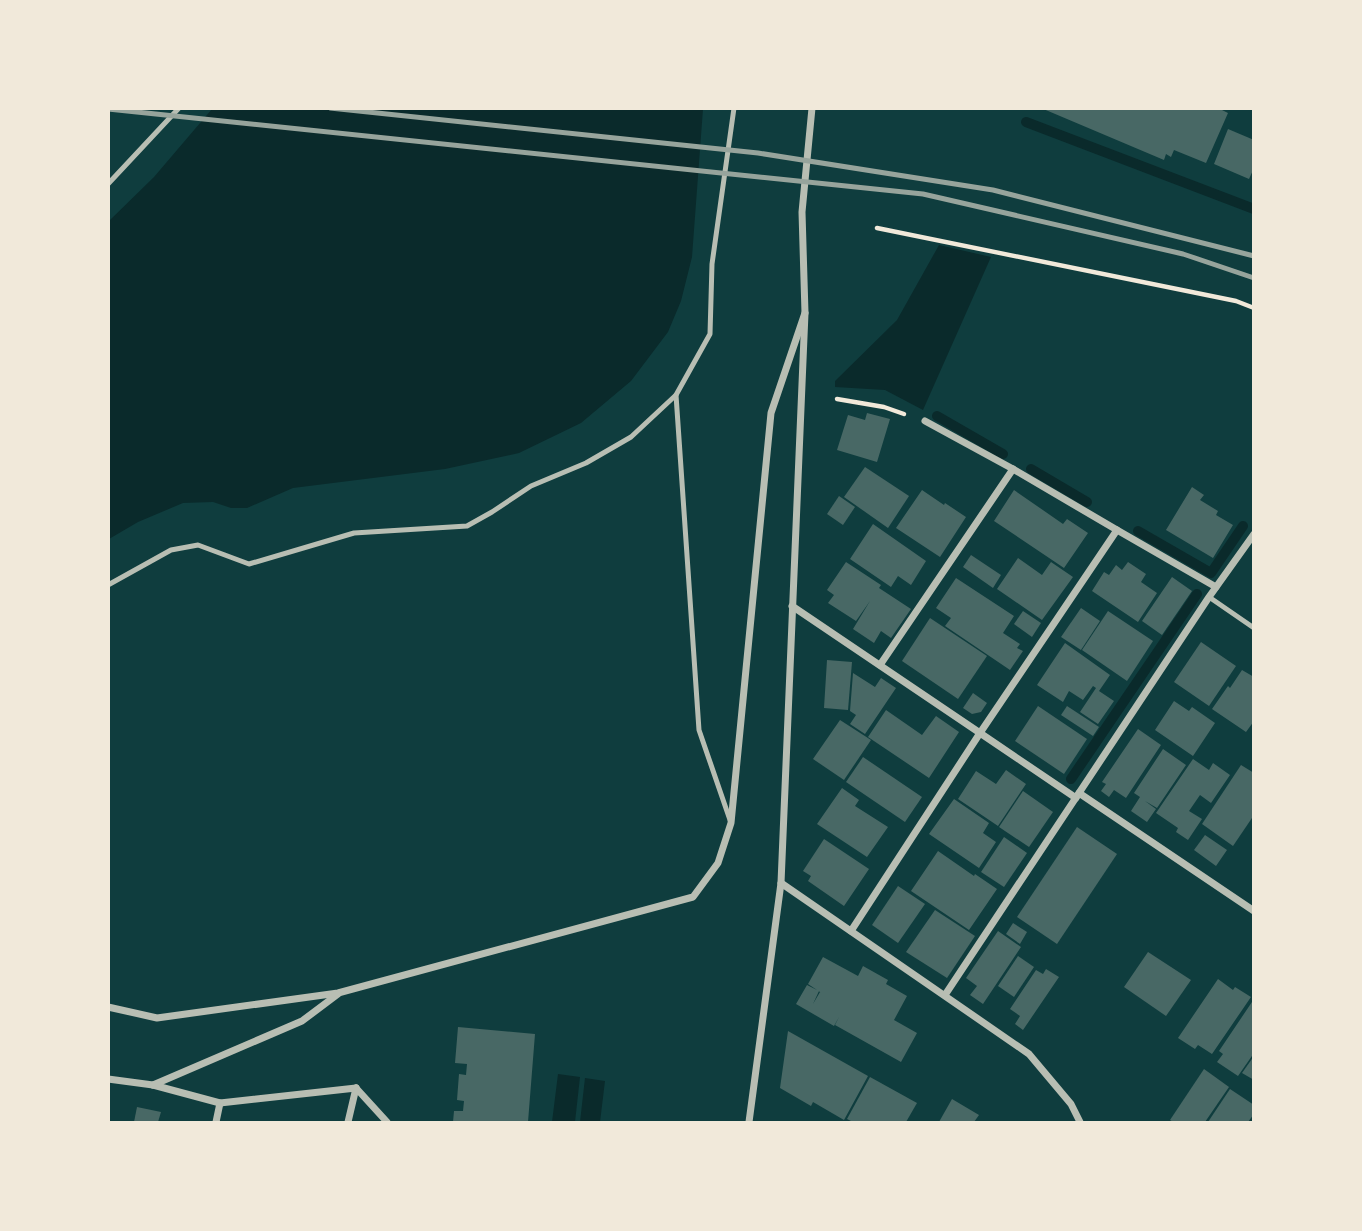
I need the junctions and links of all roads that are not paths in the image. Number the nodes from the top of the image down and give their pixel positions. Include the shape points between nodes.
1 (179, 108) edge
2 (734, 108) edge
3 (812, 108) edge
4 (108, 184) edge
5 (805, 313) junction
6 (676, 395) junction
7 (925, 421) road end
8 (1013, 469) junction
9 (1117, 530) junction
10 (1254, 534) edge
11 (108, 584) edge
12 (1216, 587) junction
13 (1209, 597) junction
14 (792, 606) junction
15 (1254, 628) edge
16 (880, 665) junction
17 (980, 733) junction
18 (1077, 795) junction
19 (732, 823) junction
20 (781, 883) junction
21 (1254, 911) edge
22 (851, 930) junction
23 (338, 993) junction
24 (945, 995) junction
25 (108, 1007) edge
26 (108, 1079) edge
27 (153, 1085) junction
28 (356, 1088) junction
29 (220, 1103) junction
30 (216, 1122) edge
31 (348, 1122) edge
32 (387, 1122) edge
33 (749, 1122) edge
34 (1080, 1122) edge

1 - 4 lane
2 - 6 lane via 712,264 709,334
3 - 5 street via 802,212
5 - 14 street
5 - 19 street via 771,413
6 - 11 lane via 631,436 586,463 531,486 467,526 355,533 248,564 198,545 171,550
6 - 19 lane via 699,730
7 - 8 street
8 - 9 street
8 - 16 street
9 - 12 street
9 - 17 street
10 - 12 street
12 - 13 street
13 - 15 lane
13 - 18 street
14 - 16 street
14 - 20 street
16 - 17 street
17 - 18 street
17 - 22 street
18 - 21 street
18 - 24 street
19 - 23 street via 718,863 693,897
20 - 22 street
20 - 33 street
22 - 24 street
23 - 25 street via 157,1018
23 - 27 street via 302,1021
24 - 34 street via 1029,1054 1071,1104
26 - 27 street
27 - 29 street
28 - 29 street
28 - 31 street
28 - 32 street
29 - 30 street

